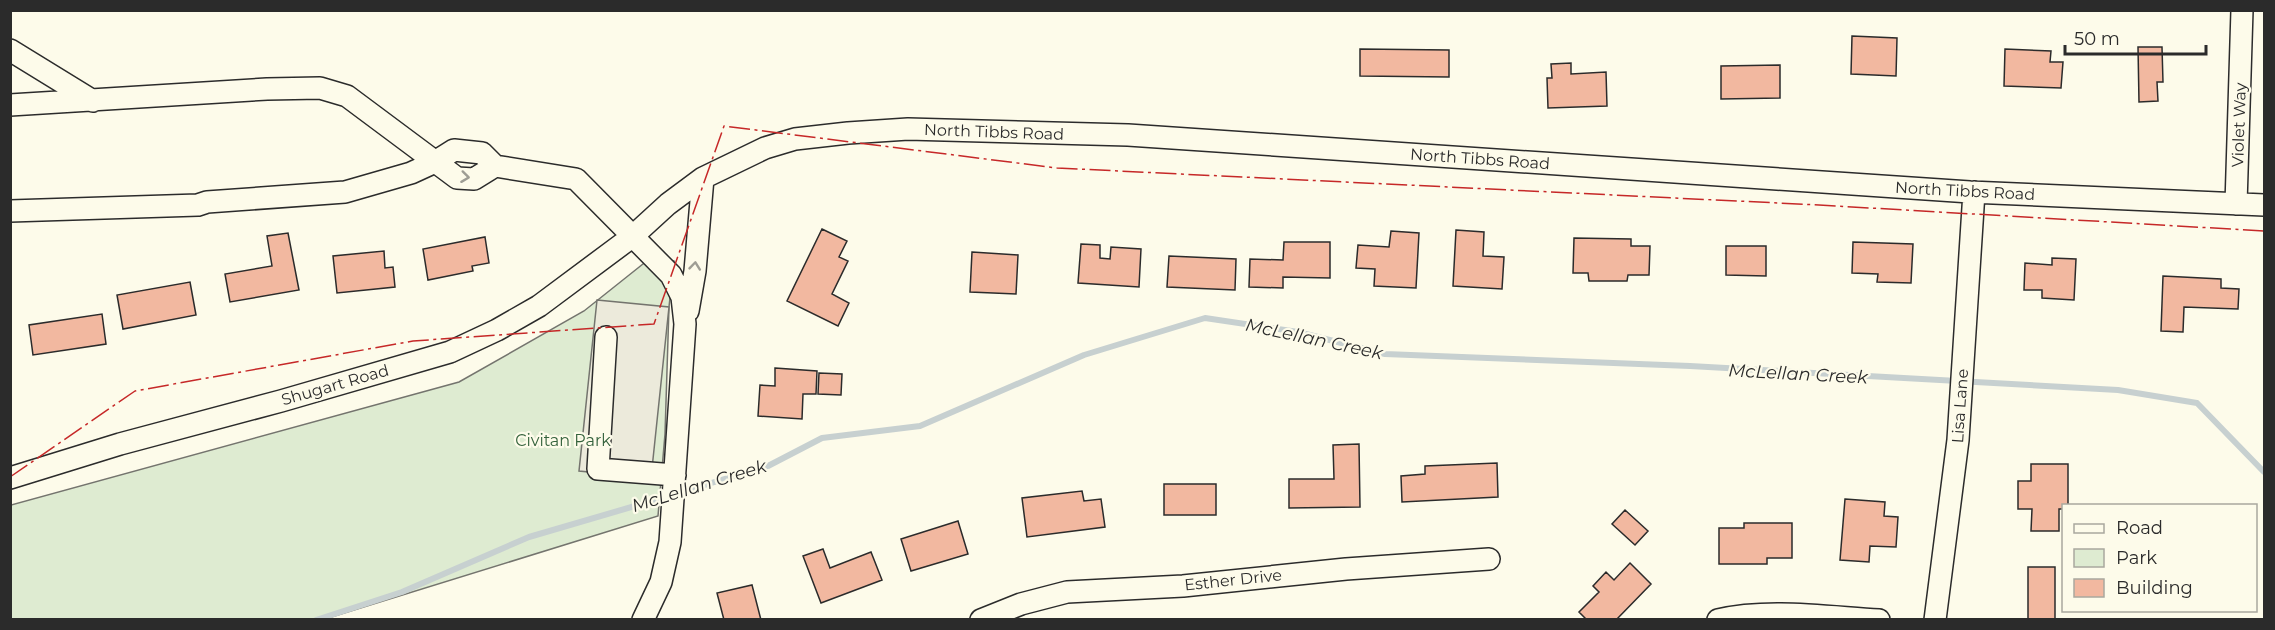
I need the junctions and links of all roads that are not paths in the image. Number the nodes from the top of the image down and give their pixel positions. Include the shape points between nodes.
1 (2242, 10) edge
2 (10, 50) edge
3 (93, 101) junction
4 (10, 105) edge
5 (435, 162) junction
6 (703, 178) junction
7 (1974, 192) junction
8 (2236, 204) junction
9 (2265, 205) edge
10 (10, 211) edge
11 (633, 236) junction
12 (685, 324) junction
13 (606, 337) dead end
14 (10, 478) edge
15 (675, 478) junction
16 (1489, 559) dead end
17 (645, 618) edge
18 (981, 620) edge
19 (1718, 620) edge
20 (1879, 620) edge
21 (1935, 620) edge

1 - 8 street, Violet Way
2 - 3 street
3 - 4 street
3 - 5 street via 320,88 347,96
5 - 10 street via 345,192 198,205
5 - 11 street via 454,150 482,153 495,166 576,179
6 - 7 street, North Tibbs Road via 765,148 795,139 908,129 1128,135
6 - 11 street, North Tibbs Road
12 -> 6 street via 695,271
7 - 8 street, North Tibbs Road
7 - 21 street, Lisa Lane via 1958,440
8 - 9 street, North Tibbs Road
11 - 12 street via 671,275 682,297
11 - 14 street, Shugart Road via 539,306 450,352
12 - 15 street
13 - 15 street via 598,469
15 - 17 street via 670,542 661,582
16 - 18 street, Esther Drive via 1183,586 1067,592
19 - 20 street via 1736,615

